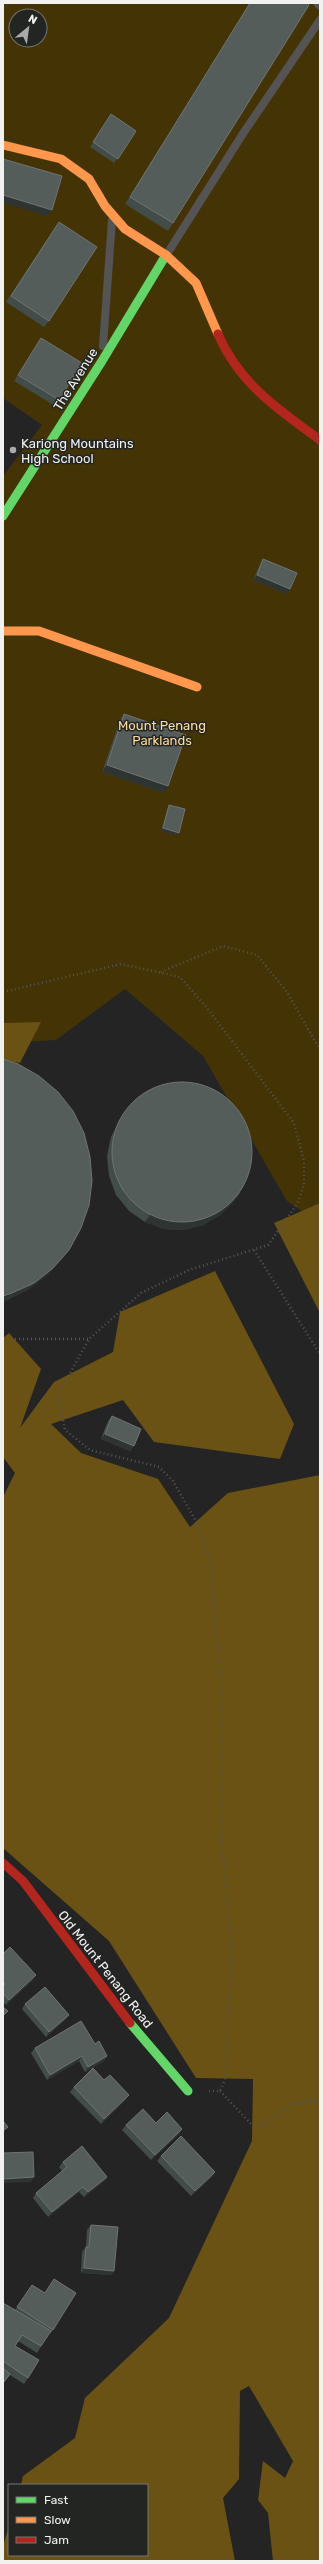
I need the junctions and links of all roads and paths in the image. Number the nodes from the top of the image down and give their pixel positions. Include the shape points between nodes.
1 (317, 3) edge
2 (320, 6) edge
3 (320, 20) edge
4 (3, 145) edge
5 (112, 214) junction
6 (166, 255) junction
7 (102, 361) junction
8 (320, 440) edge
9 (3, 516) edge
10 (3, 631) edge
11 (197, 687) dead end
12 (161, 973) junction
13 (3, 992) edge
14 (320, 1050) edge
15 (254, 1250) junction
16 (3, 1338) edge
17 (89, 1339) junction
18 (320, 1354) edge
19 (3, 1863) edge
20 (188, 2091) joint
21 (220, 2091) junction
22 (320, 2100) edge

1 - 2 lane
3 - 6 lane via 244,132
4 - 5 street via 61,159 89,179
5 - 6 street via 125,229
5 - 7 lane
6 - 7 street, The Avenue
6 - 8 street via 196,283 226,355 266,401
7 - 9 street, The Avenue
10 - 11 street via 39,631
12 - 13 path via 121,964
12 - 14 path via 223,946 257,954 286,992
12 - 15 path via 180,977 207,1008 294,1123 304,1161 304,1185 298,1204 268,1245
15 - 17 path via 189,1270 141,1293
15 - 18 path
16 - 17 path
17 - 21 path via 58,1395 64,1430 90,1450 159,1467 173,1481 197,1523 210,1560 221,1684 221,1834 232,1950 226,2077
19 - 20 street, Old Mount Penang Road via 23,1881 126,2018
20 - 21 path
21 - 22 path via 253,2126 261,2126 293,2104

